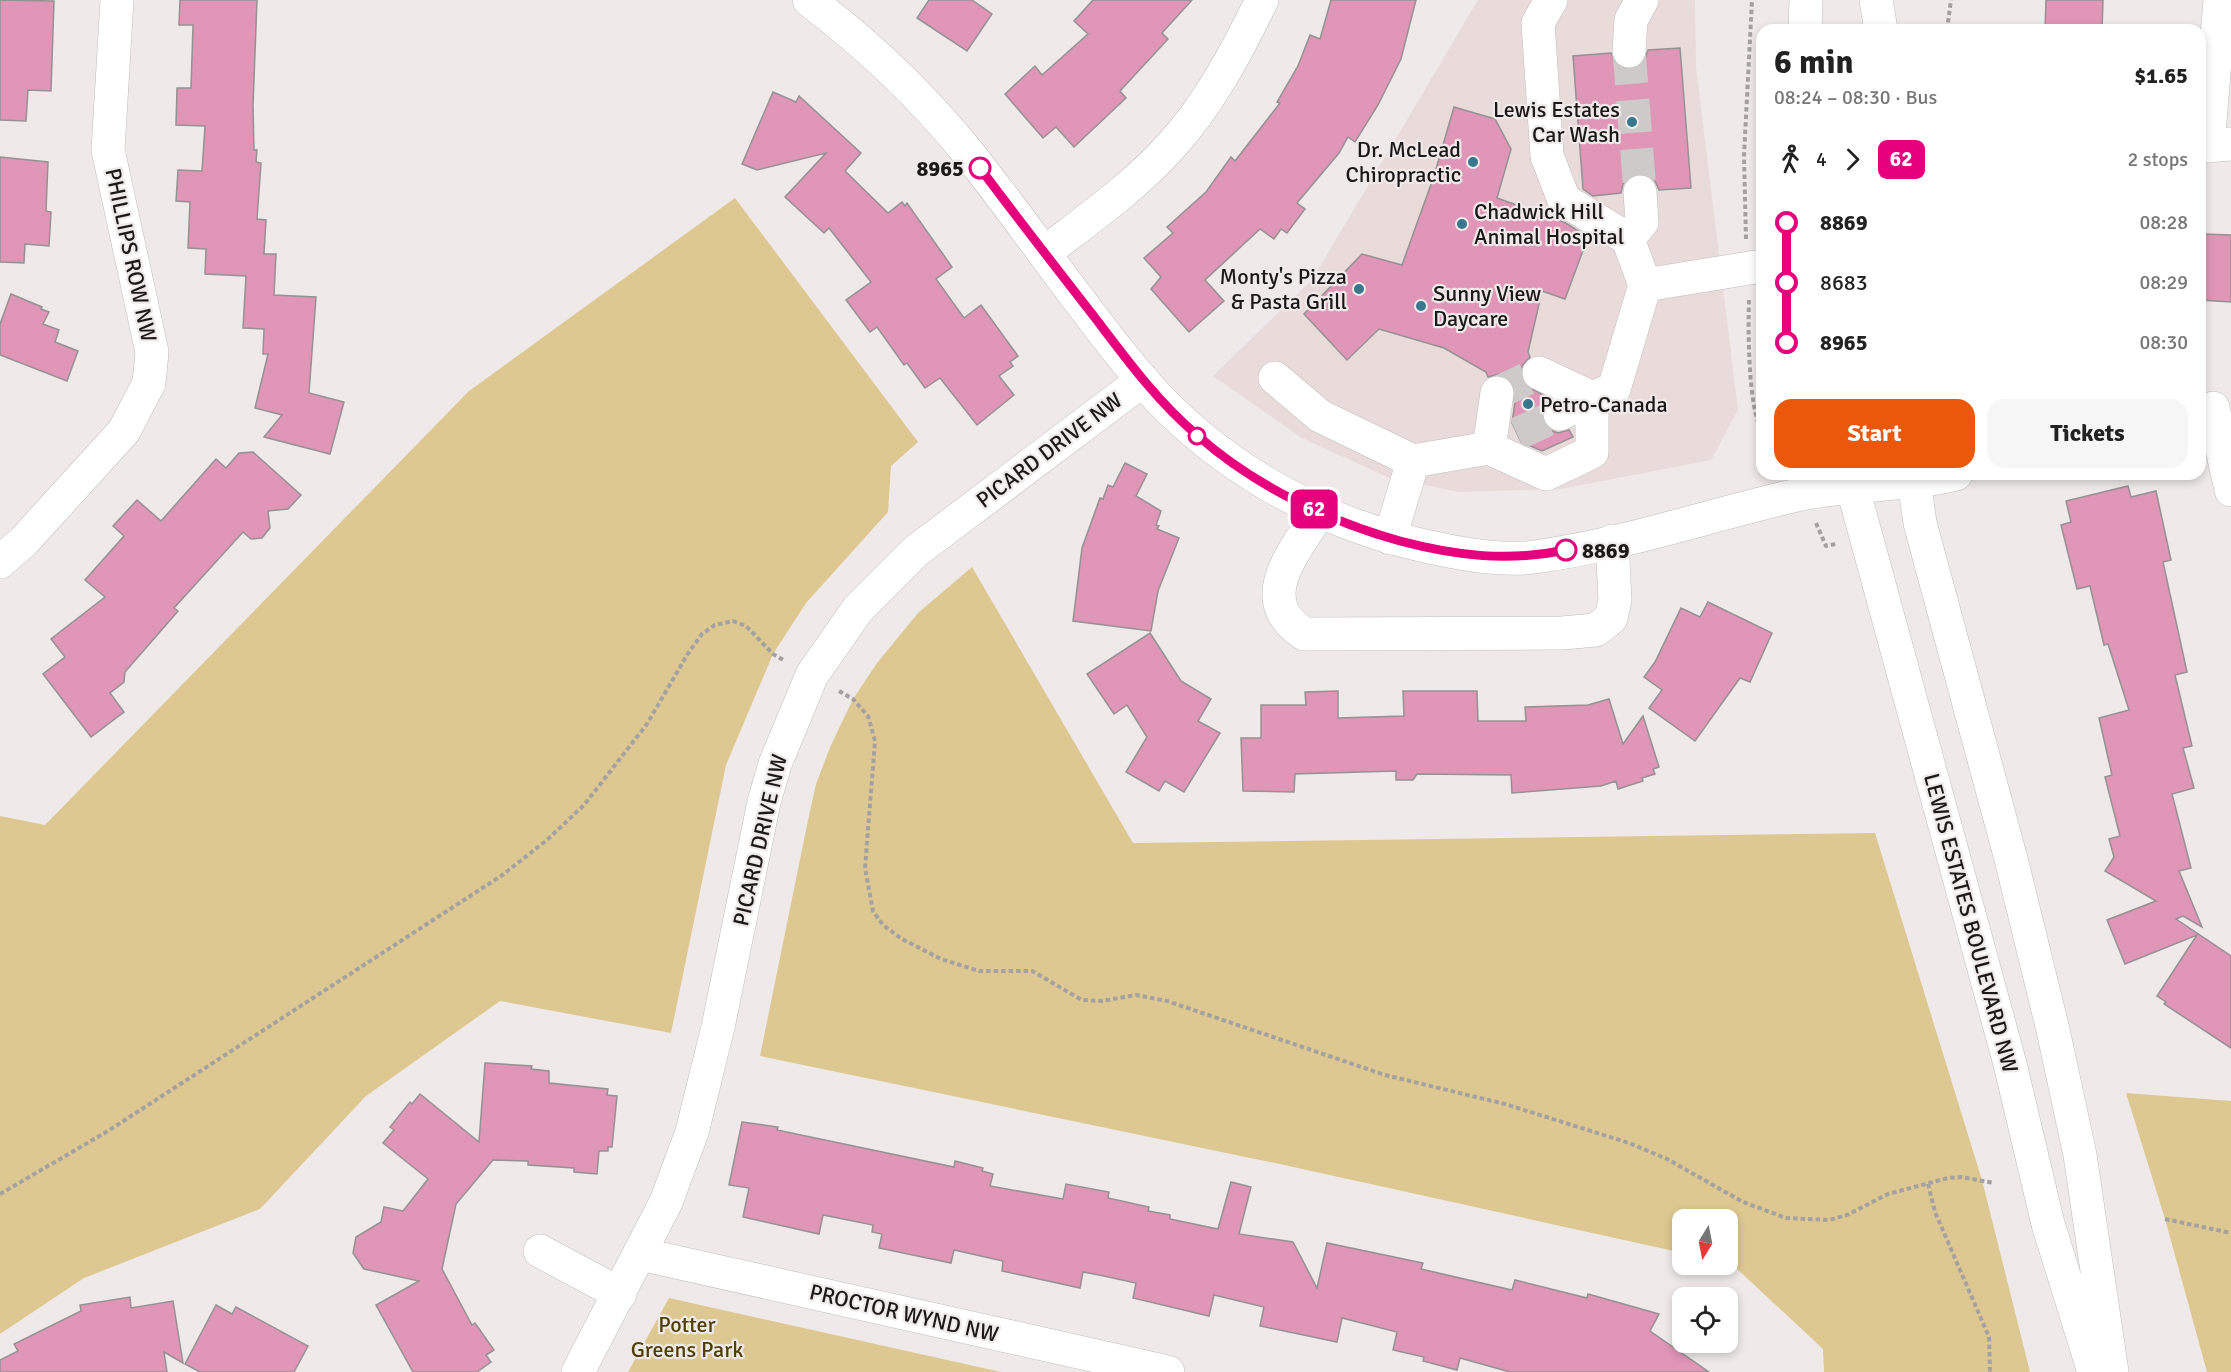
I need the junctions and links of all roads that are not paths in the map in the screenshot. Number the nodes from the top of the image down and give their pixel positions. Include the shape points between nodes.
1 (117, 0) edge
2 (1262, 0) edge
3 (1551, 0) edge
4 (1642, 0) edge
5 (1806, 0) edge
6 (1876, 0) edge
7 (1894, 0) edge
8 (2220, 0) edge
9 (824, 5) edge
10 (1804, 24) edge
11 (1880, 24) edge
12 (1892, 24) edge
13 (1629, 51) tunnel mouth
14 (2231, 144) edge
15 (1640, 192) tunnel mouth
16 (1628, 239) junction
17 (1044, 253) junction
18 (1755, 267) edge
19 (1645, 285) junction
20 (1539, 373) dead end
21 (1275, 378) dead end
22 (1143, 380) junction
23 (1497, 393) dead end
24 (1592, 398) junction
25 (2215, 408) edge
26 (1560, 414) tunnel mouth
27 (1503, 441) junction
28 (1413, 461) junction
29 (1867, 480) edge
30 (1914, 480) edge
31 (1851, 481) edge
32 (2231, 490) edge
33 (1319, 512) junction
34 (1390, 538) junction
35 (1612, 541) junction
36 (0, 562) edge
37 (540, 1251) dead end
38 (640, 1254) junction
39 (620, 1294) junction
40 (578, 1372) edge
41 (1168, 1372) edge
42 (2094, 1372) edge
43 (2112, 1372) edge

1 - 36 street, PHILLIPS ROW NW via 108,150 152,352 149,383 124,431
2 - 17 street via 1212,92 1171,147 1126,189
3 - 16 street via 1538,23 1547,156 1564,200
4 - 13 street via 1631,20
5 - 10 street
6 - 11 street
7 - 12 street
8 - 14 street via 2208,146
9 - 17 street via 901,80 966,152
15 - 16 street via 1642,222
16 - 19 street
17 - 22 street
18 - 19 street
19 - 24 street via 1614,389
20 - 24 street
21 - 28 street via 1320,416
22 - 33 street via 1197,436 1247,472
22 - 38 street, PICARD DRIVE NW via 916,551 858,609 812,675 775,764 764,802 718,1027 692,1132 666,1203
23 - 27 street
24 - 26 street
24 - 27 street via 1592,452 1546,474
25 - 32 street
27 - 28 street
28 - 34 street
29 - 31 street
30 - 43 street via 1920,523 2053,1030 2080,1155
31 - 35 street
31 - 42 street, LEWIS ESTATES BOULEVARD NW via 2010,1064 2048,1224
33 - 34 street
33 - 35 street via 1282,574 1277,591 1288,624 1304,634 1596,630 1611,618 1615,600
34 - 35 street via 1472,556 1531,558
37 - 39 street
38 - 39 street, PICARD DRIVE NW
38 - 41 street, PROCTOR WYND NW
39 - 40 street, PICARD DRIVE NW

